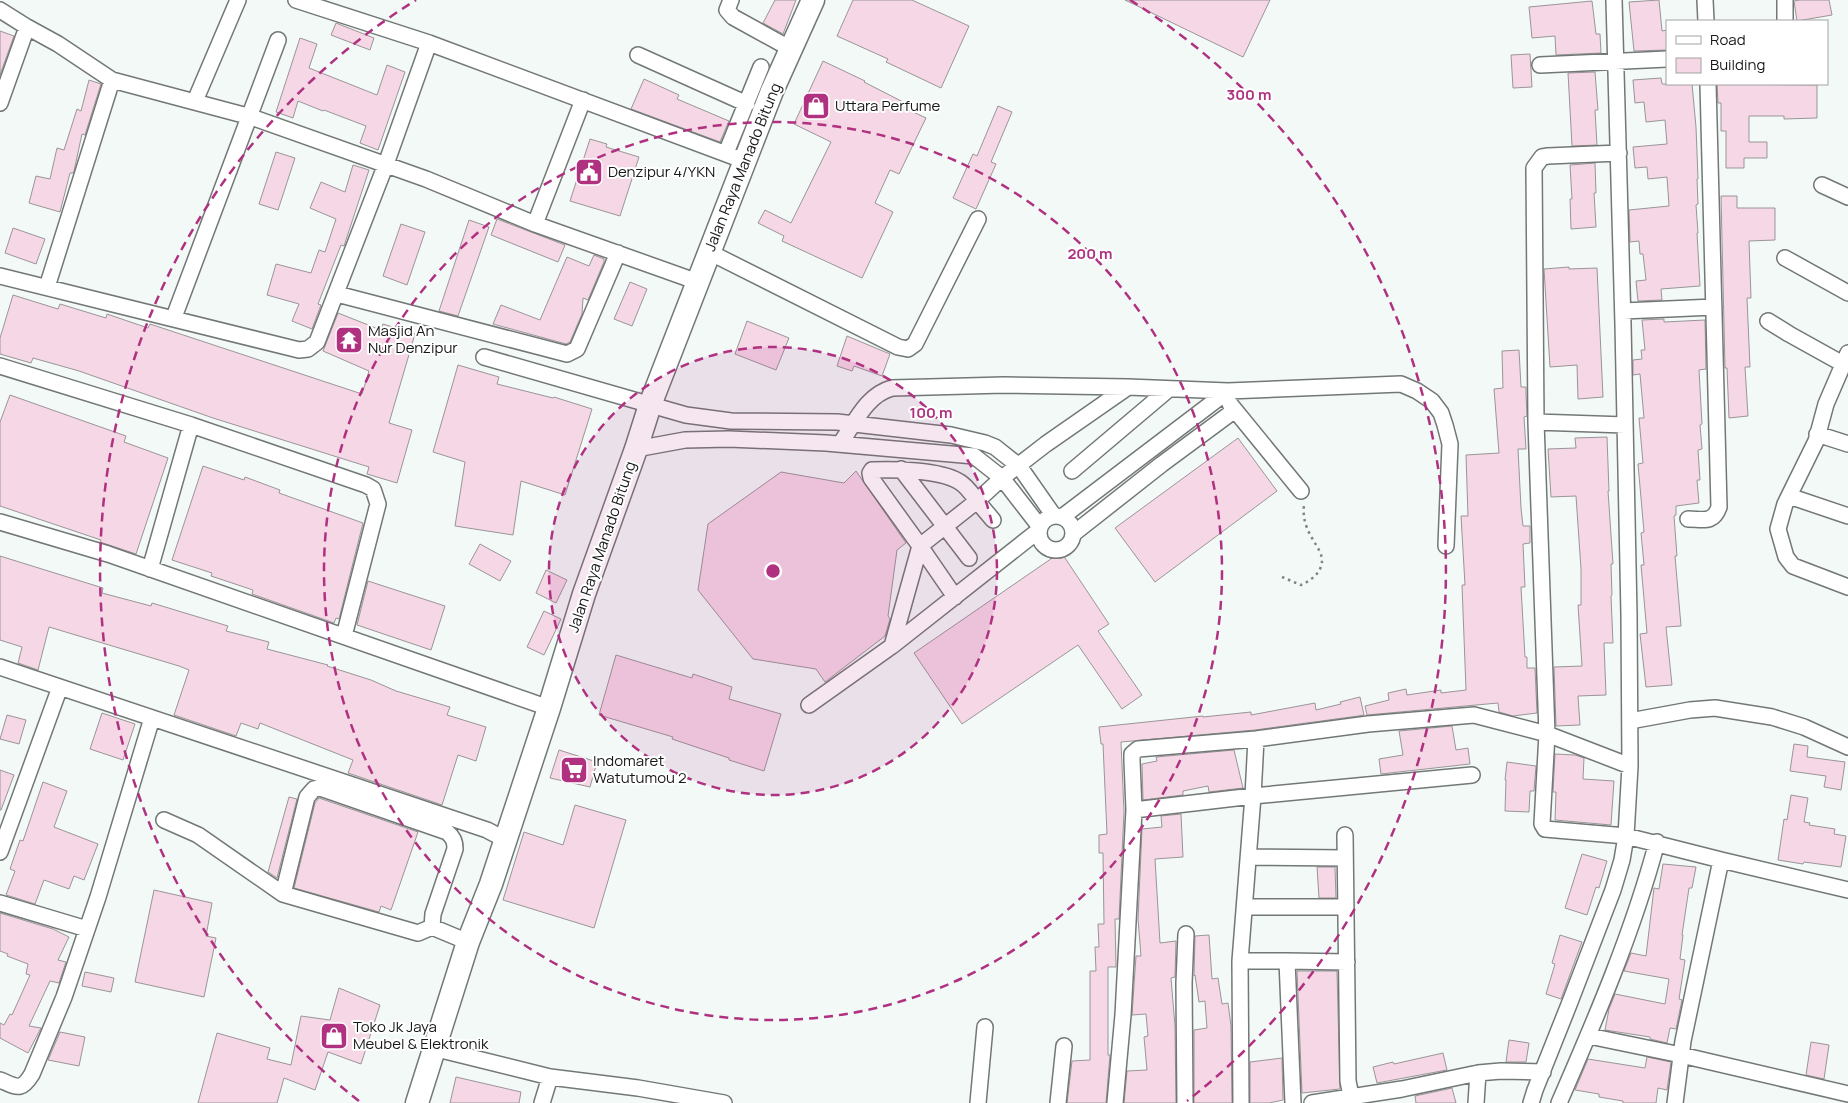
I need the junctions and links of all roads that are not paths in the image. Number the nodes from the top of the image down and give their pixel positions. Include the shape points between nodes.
1 (238, 0) edge
2 (296, 0) edge
3 (731, 0) edge
4 (813, 0) edge
5 (1614, 0) edge
6 (1706, 0) edge
7 (1785, 0) edge
8 (0, 10) edge
9 (1706, 20) edge
10 (1785, 20) edge
11 (27, 27) junction
12 (278, 40) dead end
13 (429, 43) junction
14 (791, 49) junction
15 (638, 56) dead end
16 (1666, 59) edge
17 (1615, 61) junction
18 (1540, 65) dead end
19 (761, 67) dead end
20 (112, 80) junction
21 (1708, 85) edge
22 (583, 100) junction
23 (195, 101) junction
24 (0, 103) edge
25 (747, 104) junction
26 (250, 117) junction
27 (1619, 154) junction
28 (736, 157) junction
29 (386, 164) junction
30 (1822, 185) dead end
31 (1848, 198) edge
32 (978, 219) dead end
33 (535, 224) junction
34 (709, 252) junction
35 (618, 253) junction
36 (1784, 258) dead end
37 (0, 276) edge
38 (698, 282) junction
39 (46, 286) junction
40 (1848, 293) edge
41 (336, 294) junction
42 (1714, 307) junction
43 (1623, 311) junction
44 (174, 318) junction
45 (1768, 320) dead end
46 (484, 357) dead end
47 (1845, 364) edge
48 (0, 366) edge
49 (1128, 388) junction
50 (1169, 389) junction
51 (1226, 393) junction
52 (650, 405) junction
53 (1235, 410) junction
54 (1536, 422) junction
55 (854, 424) junction
56 (191, 425) junction
57 (1625, 425) junction
58 (1817, 434) junction
59 (840, 444) junction
60 (1848, 444) edge
61 (636, 449) junction
62 (1019, 466) junction
63 (901, 469) junction
64 (1072, 471) dead end
65 (1002, 478) junction
66 (1301, 491) road end
67 (1789, 496) junction
68 (977, 501) junction
69 (1058, 516) junction
70 (1848, 516) edge
71 (1688, 519) dead end
72 (993, 520) dead end
73 (0, 522) edge
74 (946, 526) junction
75 (1039, 529) junction
76 (1073, 534) junction
77 (920, 546) junction
78 (1446, 546) dead end
79 (969, 558) dead end
80 (150, 568) junction
81 (1848, 588) edge
82 (955, 597) junction
83 (344, 636) junction
84 (892, 646) junction
85 (0, 667) edge
86 (60, 687) junction
87 (809, 705) dead end
88 (549, 708) junction
89 (152, 718) junction
90 (1630, 721) junction
91 (1547, 734) junction
92 (1256, 739) junction
93 (1848, 747) edge
94 (1630, 766) junction
95 (1472, 775) dead end
96 (1253, 796) junction
97 (1134, 810) junction
98 (164, 820) dead end
99 (1344, 836) dead end
100 (1626, 836) junction
101 (506, 840) junction
102 (1657, 842) junction
103 (0, 852) edge
104 (1249, 857) junction
105 (1345, 858) junction
106 (1720, 860) junction
107 (1848, 890) edge
108 (283, 894) junction
109 (0, 903) edge
110 (1246, 907) junction
111 (1346, 907) junction
112 (432, 927) junction
113 (86, 929) junction
114 (1186, 934) dead end
115 (468, 942) junction
116 (1240, 961) junction
117 (1287, 962) junction
118 (1347, 962) junction
119 (985, 1027) dead end
120 (1589, 1036) junction
121 (1064, 1046) dead end
122 (433, 1048) junction
123 (1681, 1055) junction
124 (1543, 1072) junction
125 (1478, 1073) junction
126 (550, 1077) junction
127 (0, 1080) edge
128 (1848, 1094) edge
129 (1351, 1096) junction
130 (417, 1103) edge
131 (542, 1103) edge
132 (724, 1103) edge
133 (978, 1103) edge
134 (1058, 1103) edge
135 (1115, 1103) edge
136 (1185, 1103) edge
137 (1241, 1103) edge
138 (1293, 1103) edge
139 (1312, 1103) edge
140 (1476, 1103) edge
141 (1531, 1103) edge
142 (1562, 1103) edge
143 (1675, 1103) edge

1 - 23 street
2 - 13 street
3 - 14 street via 727,10 733,17
4 - 14 highway, Jalan Raya Manado Bitung
5 - 17 street
6 - 9 street
7 - 10 street
8 - 11 street
11 - 20 street
11 - 24 street
12 - 26 street
13 - 22 street
13 - 29 street
14 - 28 highway, Jalan Raya Manado Bitung
15 - 25 street
16 - 17 street
17 - 18 street
17 - 27 street
19 - 25 street
20 - 23 street
20 - 39 street
21 - 42 street
22 - 28 street
22 - 33 street
23 - 26 street
25 - 28 street
26 - 29 street
26 - 44 street
27 - 43 street
27 - 54 street via 1548,156 1542,157 1534,168
28 - 34 highway, Jalan Raya Manado Bitung
29 - 33 street
29 - 41 street
30 - 31 street
32 - 34 street via 915,344 908,349 898,347
33 - 35 street
34 - 38 highway, Jalan Raya Manado Bitung
35 - 38 street
35 - 41 street via 577,349 566,354
36 - 40 street
37 - 39 street
38 - 52 highway, Jalan Raya Manado Bitung
39 - 44 street
41 - 44 street via 318,342 308,349 299,350
42 - 43 street
42 - 71 street via 1719,507 1716,516 1709,520
43 - 57 street
45 - 47 street
46 - 52 street
47 - 58 street via 1826,404
48 - 56 street
49 - 50 street
49 - 55 street via 892,388 883,390 867,403
49 - 62 street
50 - 51 street
50 - 64 street
51 - 53 street
51 - 69 street
51 - 78 street via 1401,384 1432,401 1441,413 1450,444
52 - 55 street via 686,415 731,420
52 - 61 highway, Jalan Raya Manado Bitung
53 - 66 street
53 - 76 street
54 - 57 street
54 - 91 street
55 - 59 street
55 - 62 street via 950,434 995,447
56 - 80 street
56 - 83 street via 373,489 378,504
57 - 90 street
58 - 60 street
58 - 67 street
59 - 61 street via 685,440
59 - 65 street via 974,456
61 - 88 highway, Jalan Raya Manado Bitung via 584,594
62 - 65 street
62 - 69 street
63 - 68 street via 958,481
63 - 74 street
63 - 77 street via 872,470 870,475
65 - 68 street
65 - 75 street
67 - 70 street
67 - 81 street via 1778,529 1789,562
68 - 72 street
68 - 74 street
69 - 75 street via 1047,518
69 - 76 street via 1068,521
73 - 80 street
74 - 77 street
74 - 79 street
75 - 76 street via 1039,539 1050,549 1065,547
75 - 82 street
77 - 82 street
77 - 84 street
80 - 83 street
82 - 84 street
83 - 88 street
84 - 87 street
85 - 86 street
86 - 89 street
86 - 103 street
88 - 101 highway, Jalan Raya Manado Bitung
89 - 101 street via 487,830
89 - 113 street
90 - 93 street via 1715,708 1772,717
90 - 94 street
91 - 92 street via 1474,715 1368,724
91 - 94 street
91 - 100 street via 1543,828
92 - 96 street
92 - 97 street via 1138,749 1132,754
94 - 100 street
95 - 96 street
96 - 97 street
96 - 104 street
97 - 135 street
98 - 108 street via 198,835
99 - 105 street
100 - 102 street
100 - 124 street via 1613,890
101 - 115 highway, Jalan Raya Manado Bitung
102 - 106 street
102 - 120 street via 1644,888
104 - 105 street
104 - 110 street
105 - 111 street
106 - 107 street
106 - 123 street
108 - 112 street via 418,933
108 - 112 street via 307,797 320,788 451,835 454,849 433,914
109 - 113 street
110 - 111 street
110 - 116 street
111 - 118 street
112 - 115 street
113 - 127 street via 64,996 27,1083 20,1087
114 - 136 street
115 - 122 highway, Jalan Raya Manado Bitung
116 - 117 street
116 - 137 street
117 - 118 street
117 - 138 street
118 - 129 street via 1348,1081
119 - 133 street
120 - 123 street
120 - 142 street
121 - 134 street
122 - 126 street
122 - 130 highway, Jalan Raya Manado Bitung
123 - 128 street
123 - 143 street
124 - 125 street
124 - 141 street
125 - 129 street
125 - 140 street
126 - 131 street
126 - 132 street
129 - 139 street

